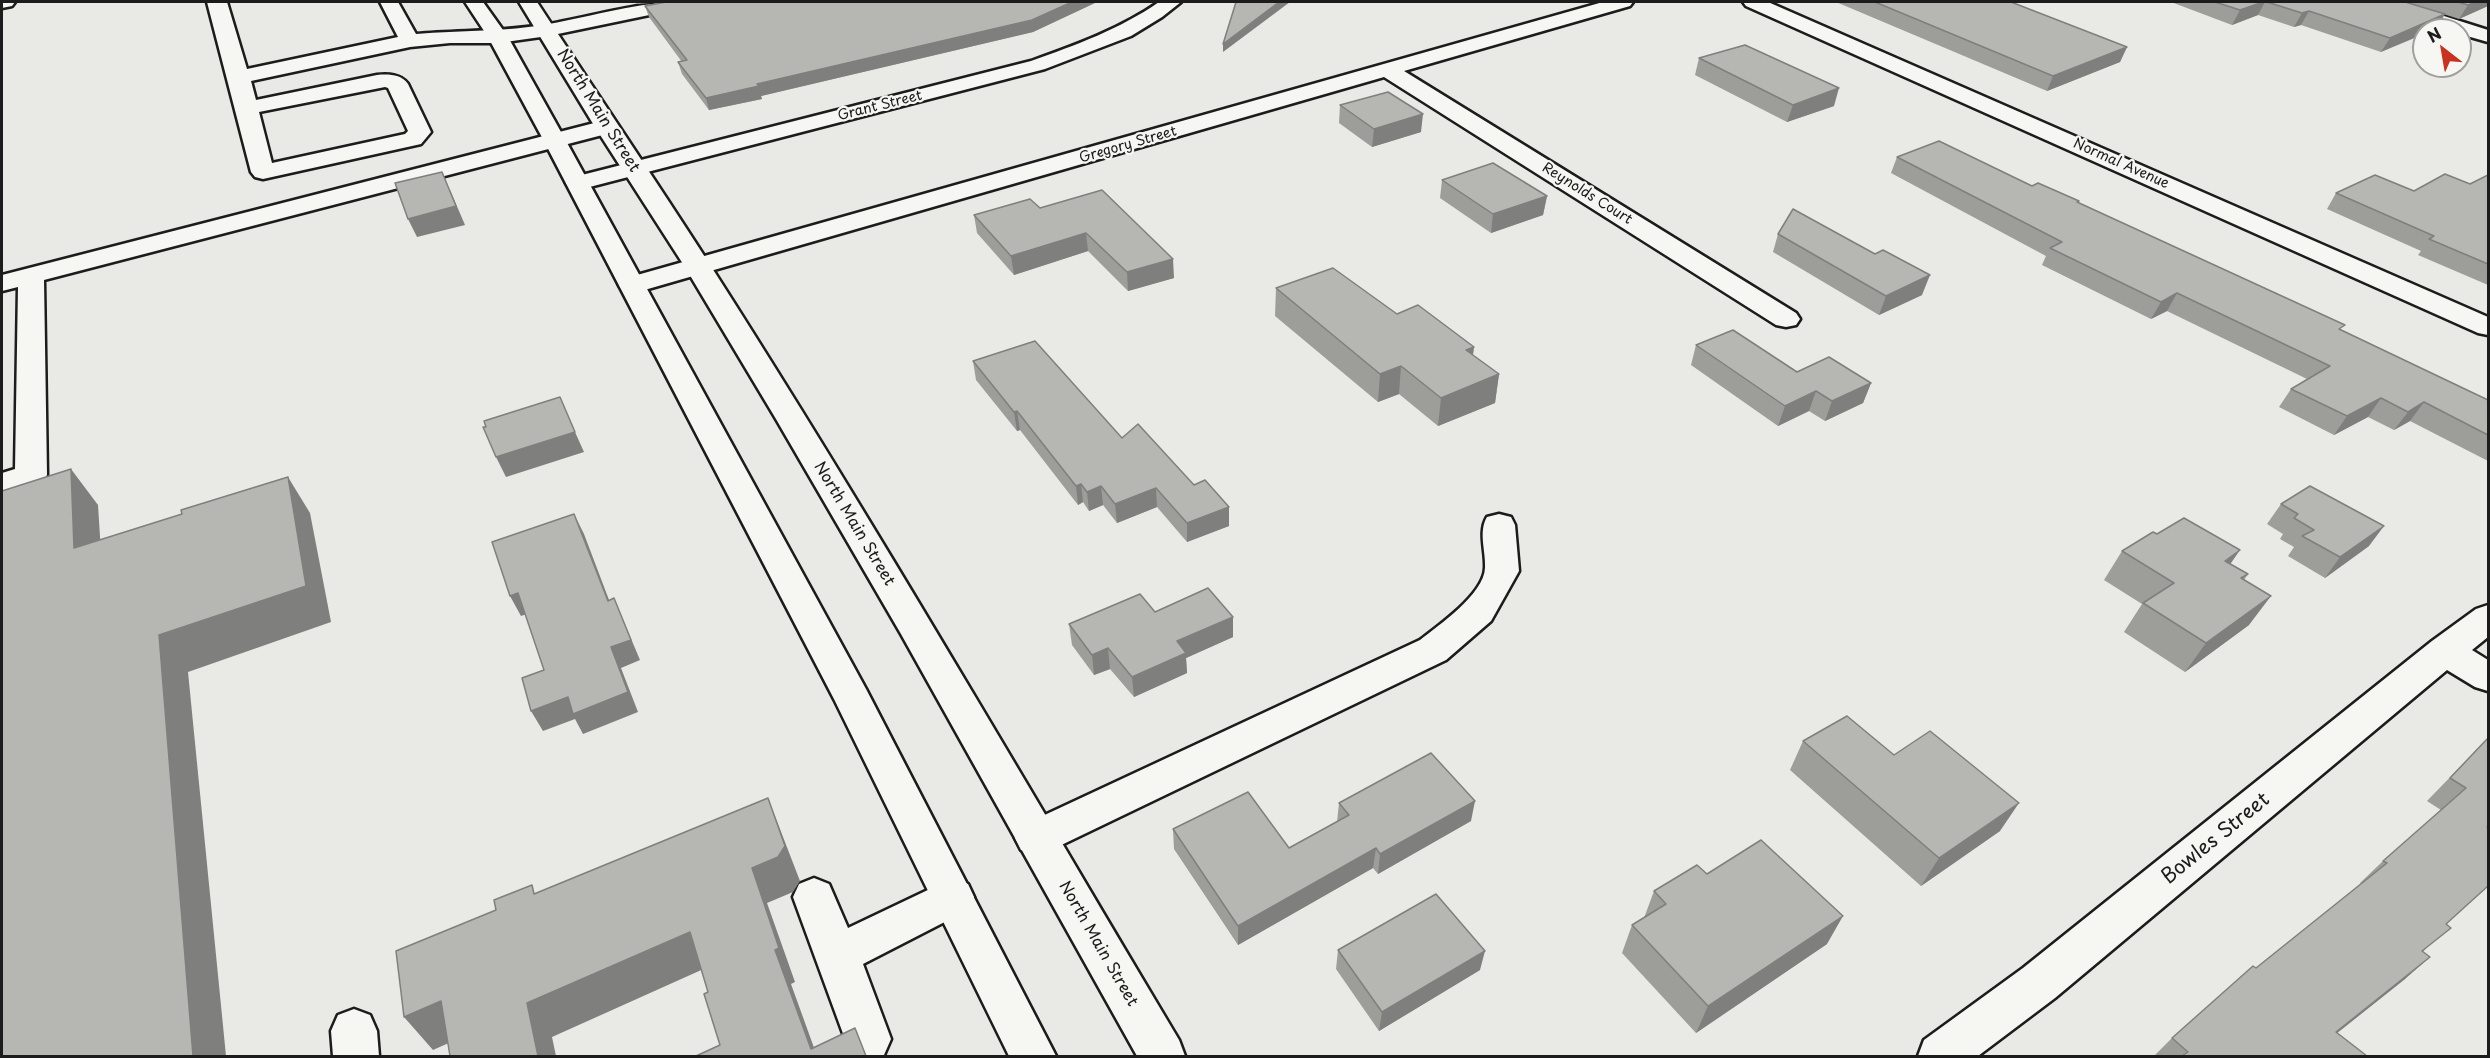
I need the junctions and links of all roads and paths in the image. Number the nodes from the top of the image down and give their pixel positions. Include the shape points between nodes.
1 (218, 2) edge
2 (389, 2) edge
3 (474, 2) edge
4 (528, 2) edge
5 (683, 2) edge
6 (1171, 2) edge
7 (1623, 2) edge
8 (1753, 2) edge
9 (2382, 2) edge
10 (548, 30) junction
11 (2488, 36) edge
12 (498, 37) junction
13 (410, 41) junction
14 (1388, 70) junction
15 (239, 77) junction
16 (247, 108) junction
17 (606, 127) junction
18 (555, 141) junction
19 (634, 169) junction
20 (263, 172) junction
21 (578, 183) junction
22 (276, 212) junction
23 (698, 267) junction
24 (31, 275) junction
25 (2, 283) edge
26 (633, 285) junction
27 (1786, 319) dead end
28 (2488, 327) edge
29 (2, 484) edge
30 (1499, 525) dead end
31 (2488, 618) edge
32 (2445, 651) junction
33 (2488, 677) edge
34 (1036, 838) junction
35 (814, 897) dead end
36 (953, 897) junction
37 (837, 955) junction
38 (868, 1039) dead end
39 (1033, 1056) edge
40 (1162, 1056) edge
41 (1941, 1056) edge

1 - 15 street
2 - 13 street
3 - 12 street
4 - 10 street, North Main Street
5 - 10 street
6 - 19 street, Grant Street via 1099,45 1038,65
7 - 14 street, Gregory Street
8 - 28 street, Normal Avenue
9 - 11 street
10 - 12 street
10 - 17 street, North Main Street
12 - 13 street
12 - 18 street
13 - 15 street
14 - 23 street, Gregory Street
14 - 27 street, Reynolds Court
15 - 16 street
16 - 20 street
16 - 20 street via 388,80 397,84 420,132 413,139
17 - 18 street
17 - 19 street, North Main Street
18 - 21 street
18 - 22 street
19 - 21 street, Grant Street
19 - 23 street, North Main Street
20 - 22 street
21 - 26 street
22 - 24 street
23 - 26 street, Gregory Street
23 - 34 street, North Main Street via 909,617
24 - 25 street
24 - 29 street via 31,475
26 - 36 street via 853,699
30 - 34 street via 1502,572 1479,612 1432,650
31 - 32 street, Bowles Street
32 - 33 street
32 - 41 street, Bowles Street via 2039,983
34 - 40 street, North Main Street
35 - 37 street
36 - 37 street
36 - 39 street
37 - 38 street

